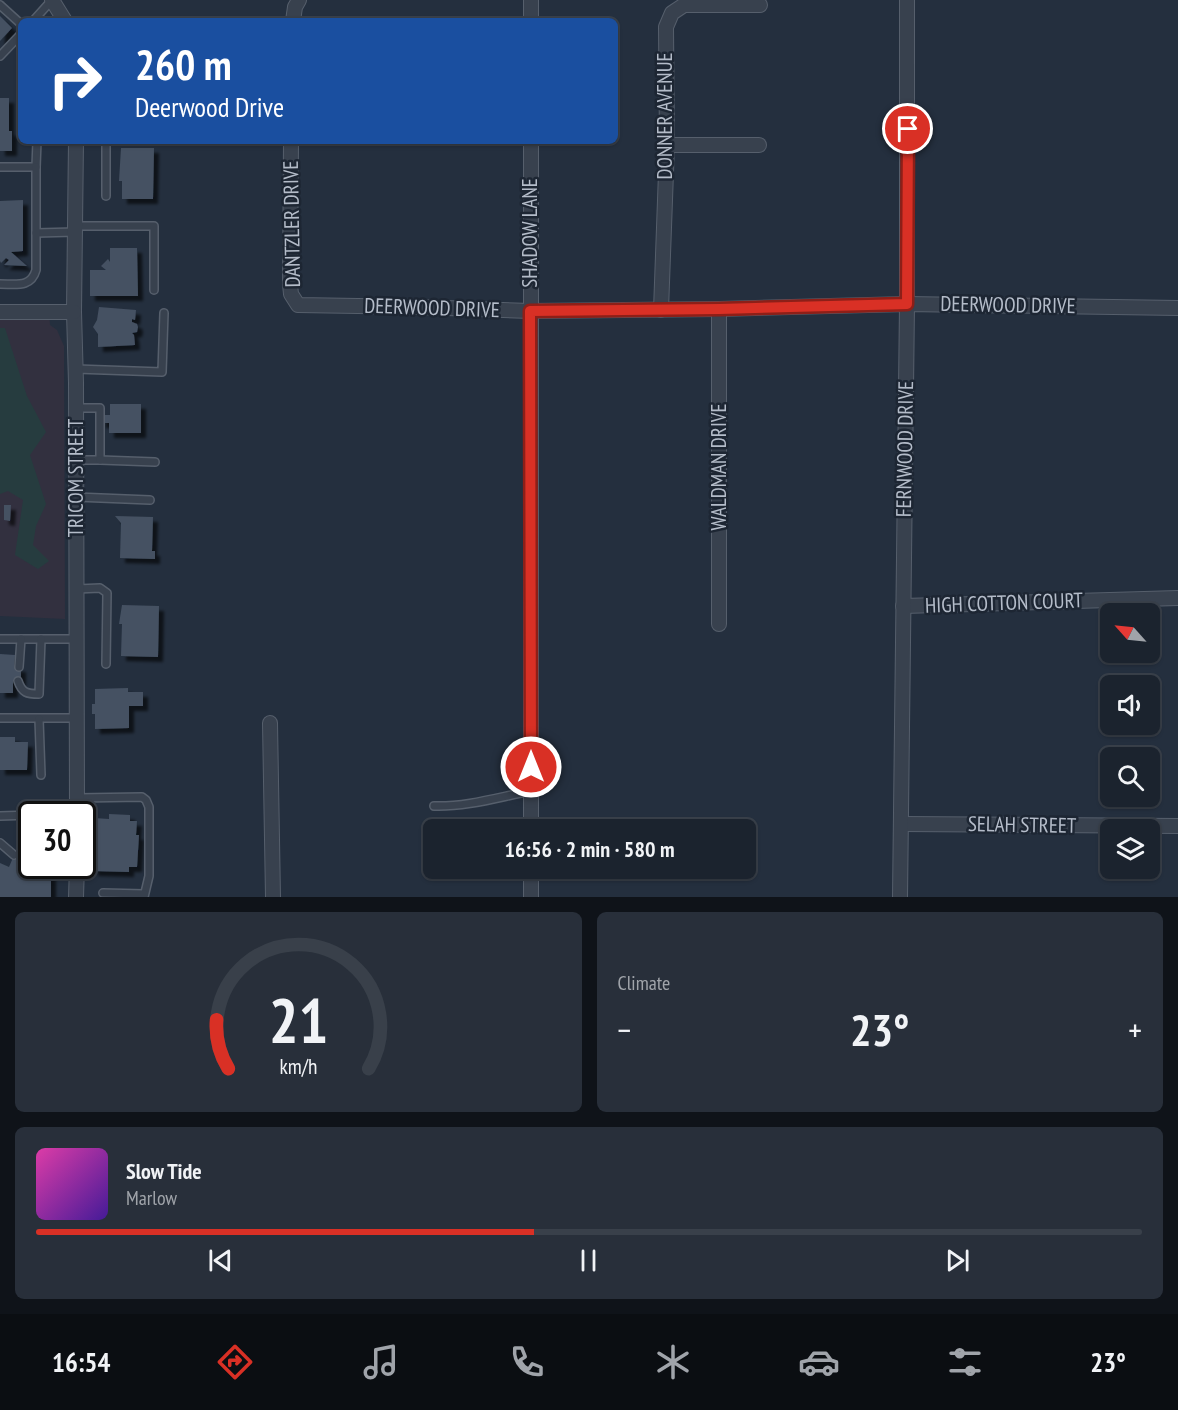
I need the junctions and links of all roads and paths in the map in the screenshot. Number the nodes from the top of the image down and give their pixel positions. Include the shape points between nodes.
1 (52, 0) edge
2 (299, 0) edge
3 (531, 0) edge
4 (908, 0) edge
5 (0, 4) edge
6 (760, 5) dead end
7 (36, 18) edge
8 (63, 18) edge
9 (293, 18) edge
10 (531, 18) edge
11 (18, 21) edge
12 (18, 37) edge
13 (0, 56) edge
14 (37, 144) edge
15 (76, 144) edge
16 (106, 144) edge
17 (291, 144) edge
18 (531, 144) edge
19 (667, 145) junction
20 (759, 145) dead end
21 (0, 167) edge
22 (36, 167) junction
23 (106, 196) dead end
24 (75, 229) junction
25 (36, 233) junction
26 (0, 284) edge
27 (154, 290) dead end
28 (907, 304) junction
29 (298, 305) joint
30 (1178, 308) edge
31 (719, 309) junction
32 (661, 310) junction
33 (530, 311) junction
34 (0, 312) edge
35 (74, 312) junction
36 (164, 313) dead end
37 (76, 369) junction
38 (76, 408) junction
39 (76, 460) junction
40 (100, 460) junction
41 (155, 462) dead end
42 (76, 497) junction
43 (150, 500) dead end
44 (77, 589) junction
45 (1178, 598) edge
46 (903, 606) junction
47 (719, 624) dead end
48 (0, 639) edge
49 (21, 639) junction
50 (41, 639) junction
51 (77, 639) junction
52 (106, 664) dead end
53 (19, 667) dead end
54 (18, 681) dead end
55 (76, 717) junction
56 (0, 718) edge
57 (39, 719) junction
58 (270, 723) dead end
59 (41, 776) dead end
60 (531, 791) junction
61 (78, 798) junction
62 (78, 801) edge
63 (434, 806) dead end
64 (18, 815) edge
65 (0, 816) edge
66 (531, 819) edge
67 (901, 824) junction
68 (1178, 826) edge
69 (0, 843) edge
70 (14, 855) dead end
71 (76, 879) edge
72 (531, 879) edge
73 (103, 893) dead end
74 (144, 895) edge
75 (76, 897) edge
76 (273, 897) edge
77 (531, 897) edge
78 (900, 897) edge

1 - 7 lane
1 - 8 street
2 - 9 street
3 - 10 street
4 - 28 street, FERNWOOD DRIVE
5 - 11 lane
6 - 19 street, DONNER AVENUE via 684,5 672,13 665,39
12 - 13 lane
14 - 22 lane
15 - 24 street, TRICOM STREET
16 - 23 lane
17 - 29 street, DANTZLER DRIVE via 290,284
18 - 33 street, SHADOW LANE
19 - 20 street
19 - 32 street, DONNER AVENUE
21 - 22 lane
22 - 25 lane
24 - 25 lane
24 - 27 lane via 154,226
24 - 35 street, TRICOM STREET
25 - 26 lane via 34,278 24,284
28 - 30 street, DEERWOOD DRIVE
28 - 31 street, DEERWOOD DRIVE
28 - 46 street, FERNWOOD DRIVE
29 - 33 street, DEERWOOD DRIVE
31 - 32 street, DEERWOOD DRIVE
31 - 47 street, WALDMAN DRIVE
32 - 33 street, DEERWOOD DRIVE
33 - 60 street, SHADOW LANE
34 - 35 street
35 - 37 street, TRICOM STREET
36 - 37 lane via 162,372
37 - 38 street, TRICOM STREET
38 - 39 street, TRICOM STREET
38 - 40 lane via 100,408
39 - 40 lane
39 - 42 street, TRICOM STREET
40 - 41 lane
42 - 43 lane
42 - 44 street, TRICOM STREET
44 - 51 street, TRICOM STREET
44 - 52 lane via 100,588 106,593
45 - 46 street, HIGH COTTON COURT
46 - 67 street, FERNWOOD DRIVE
48 - 49 lane
49 - 50 lane
49 - 53 lane
50 - 51 lane
50 - 54 lane via 39,694 26,694 20,690
51 - 55 street, TRICOM STREET
55 - 57 lane
55 - 61 street, TRICOM STREET
56 - 57 lane
57 - 59 lane
58 - 76 street
60 - 63 lane via 457,807
60 - 66 street, SHADOW LANE
61 - 62 street, TRICOM STREET
61 - 74 lane via 146,800 149,876
64 - 65 lane
67 - 68 street, SELAH STREET
67 - 78 street, FERNWOOD DRIVE
69 - 70 lane
71 - 75 street
72 - 77 street
73 - 74 lane

